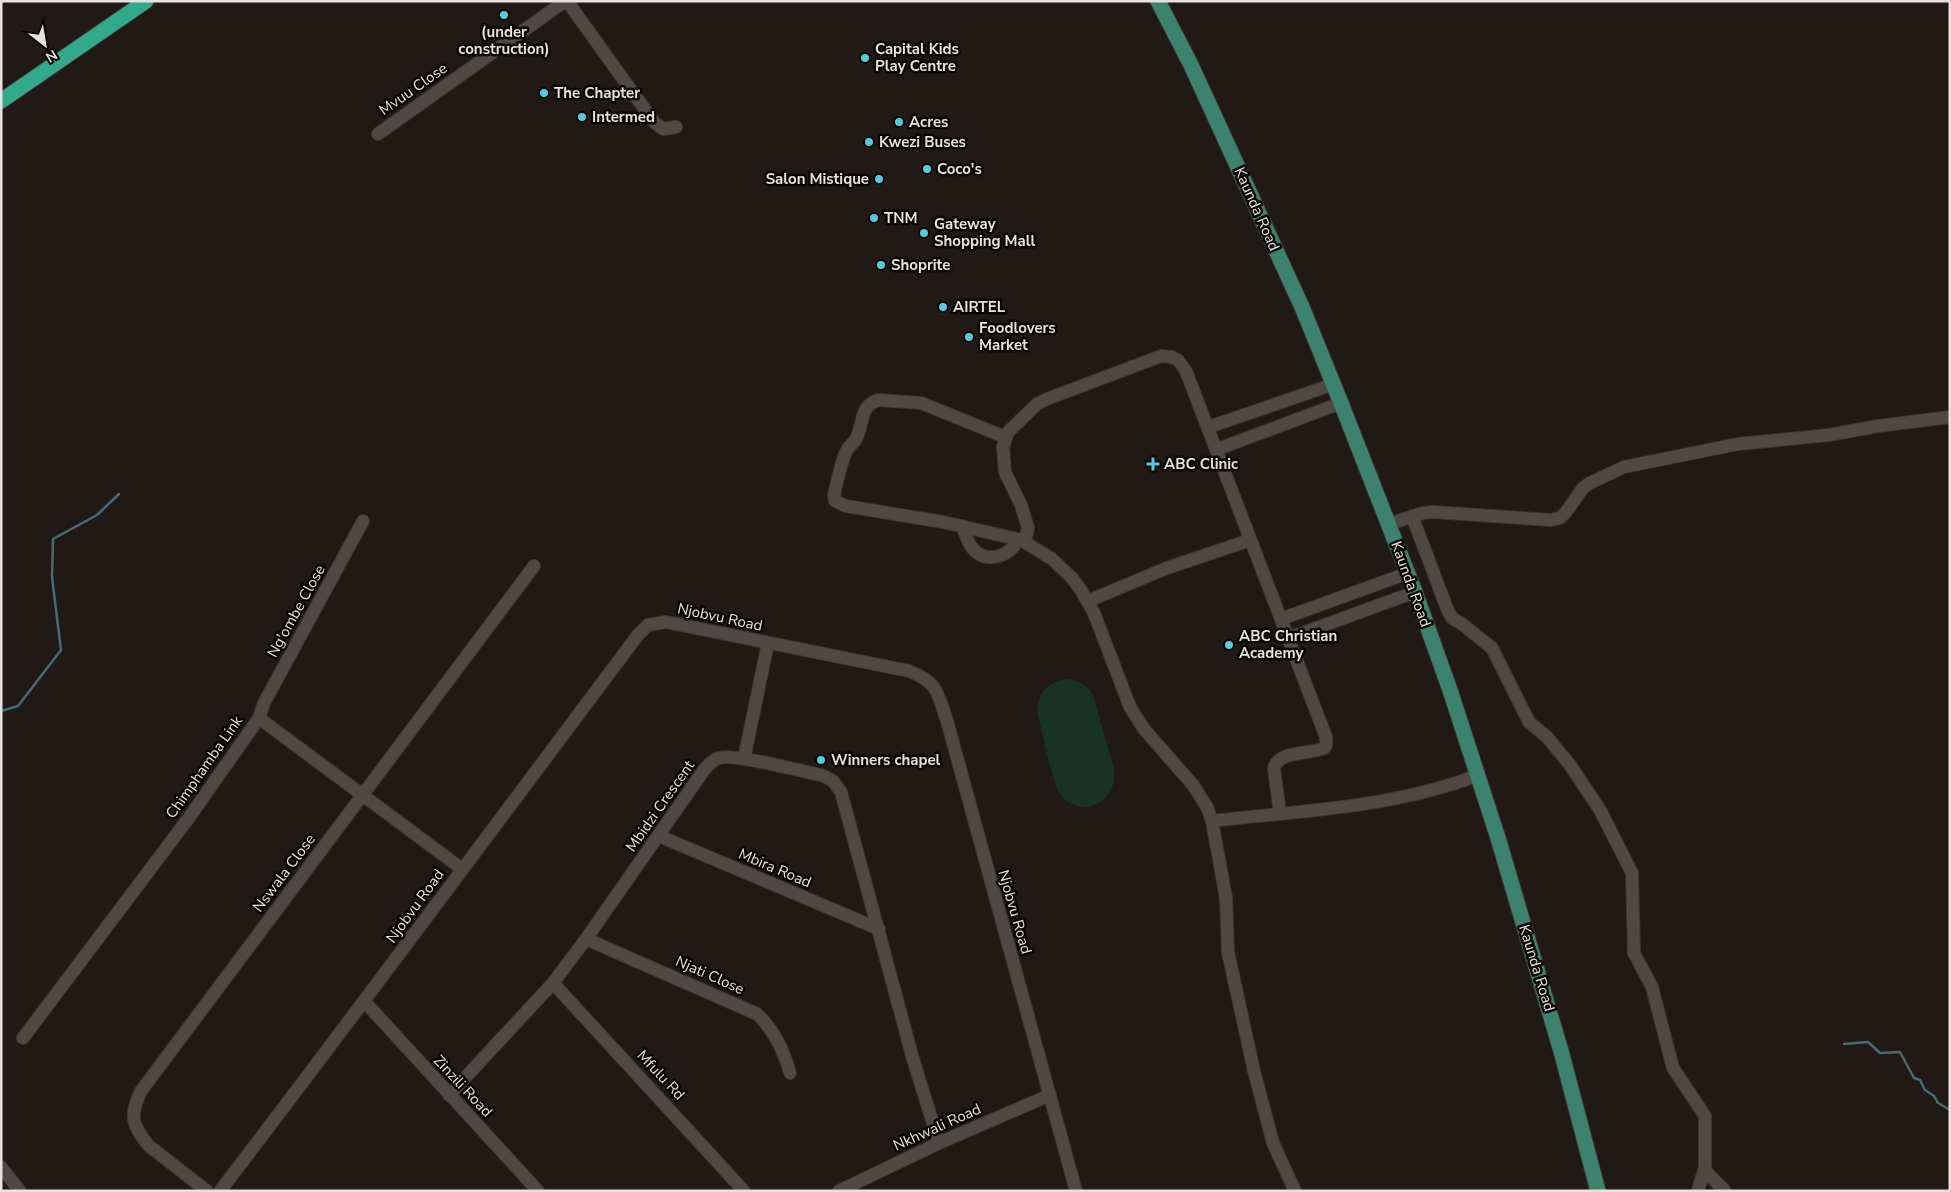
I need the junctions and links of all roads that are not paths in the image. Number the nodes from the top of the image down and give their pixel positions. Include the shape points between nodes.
1 (146, 1) edge
2 (566, 1) edge
3 (1158, 1) edge
4 (1, 101) edge
5 (676, 127) dead end
6 (378, 134) dead end
7 (1334, 384) junction
8 (1342, 403) junction
9 (1950, 417) edge
10 (1209, 428) junction
11 (1005, 437) junction
12 (1218, 449) junction
13 (1412, 516) junction
14 (363, 521) dead end
15 (1389, 524) junction
16 (962, 526) junction
17 (1019, 539) junction
18 (1250, 540) junction
19 (534, 566) dead end
20 (1408, 573) junction
21 (1415, 592) junction
22 (1088, 602) junction
23 (1281, 619) junction
24 (1289, 638) junction
25 (768, 643) junction
26 (259, 718) junction
27 (744, 759) junction
28 (1478, 775) junction
29 (363, 795) junction
30 (1280, 813) junction
31 (1212, 821) junction
32 (659, 836) junction
33 (462, 869) junction
34 (879, 929) junction
35 (586, 939) junction
36 (553, 983) junction
37 (365, 1002) junction
38 (23, 1038) dead end
39 (790, 1073) dead end
40 (449, 1095) junction
41 (1050, 1096) junction
42 (939, 1143) junction
43 (1, 1167) edge
44 (1705, 1167) junction
45 (20, 1191) edge
46 (207, 1191) edge
47 (220, 1191) edge
48 (538, 1191) edge
49 (744, 1191) edge
50 (839, 1191) edge
51 (1076, 1191) edge
52 (1294, 1191) edge
53 (1598, 1191) edge
54 (1698, 1191) edge
55 (1725, 1191) edge

1 - 4 highway
2 - 5 street via 654,122 663,129
2 - 6 street, Mvuu Close
3 - 7 main road, Kaunda Road via 1212,109
7 - 8 main road, Kaunda Road
7 - 10 street
8 - 12 street
8 - 15 main road, Kaunda Road
9 - 13 street via 1829,435 1738,444 1624,466 1583,488 1560,518 1551,520 1433,512
10 - 11 street via 1186,370 1178,360 1166,355 1037,404
10 - 12 street
11 - 16 street via 921,403 878,400 864,411 856,438 847,449 835,501 846,506
11 - 17 street via 1005,472 1028,528 1026,536
12 - 18 street
13 - 15 street
13 - 44 street via 1452,618 1492,648 1529,722 1547,737 1600,810 1632,873 1634,953 1652,987 1673,1068 1705,1116
14 - 26 street, Ng'ombe Close via 264,703
15 - 20 main road, Kaunda Road
16 - 17 street
16 - 17 street via 974,551 985,557 992,558 1007,552
17 - 22 street via 1063,568
18 - 22 street via 1167,568
18 - 23 street
19 - 29 street, Nswala Close
20 - 21 main road, Kaunda Road
20 - 23 street
21 - 24 street
21 - 28 main road, Kaunda Road
22 - 31 street via 1130,707 1150,737 1193,785
23 - 24 street
24 - 30 street via 1327,741 1319,750 1281,758 1274,764
25 - 27 street
25 - 33 street, Njobvu Road via 666,622 648,625
25 - 41 street, Njobvu Road via 909,671 926,678 934,687 947,721
26 - 29 street, Chimphamba Link
26 - 38 street, Chimphamba Link via 188,819
27 - 32 street, Mbidzi Crescent via 718,758 708,765
27 - 34 street, Mbidzi Crescent via 824,776 838,787
28 - 30 street via 1434,790 1383,801
28 - 53 main road, Kaunda Road via 1561,1051
29 - 33 street, Chimphamba Link
29 - 46 street, Nswala Close via 146,1083 136,1101 133,1120 149,1146
30 - 31 street
31 - 52 street via 1226,898 1228,952 1254,1072 1277,1156
32 - 34 street, Mbira Road
32 - 35 street, Mbidzi Crescent
33 - 37 street, Njobvu Road
34 - 42 street, Mbidzi Crescent
35 - 36 street, Mbidzi Crescent
35 - 39 street, Njati Close via 757,1014 783,1049
36 - 40 street, Mbidzi Crescent
36 - 49 street, Mfulu Rd
37 - 40 street, Zinzili Road
37 - 47 street, Njobvu Road
40 - 48 street, Zinzili Road
41 - 42 street, Nkhwali Road
41 - 51 street, Njobvu Road
42 - 50 street, Nkhwali Road
43 - 45 street
44 - 54 street
44 - 55 street

